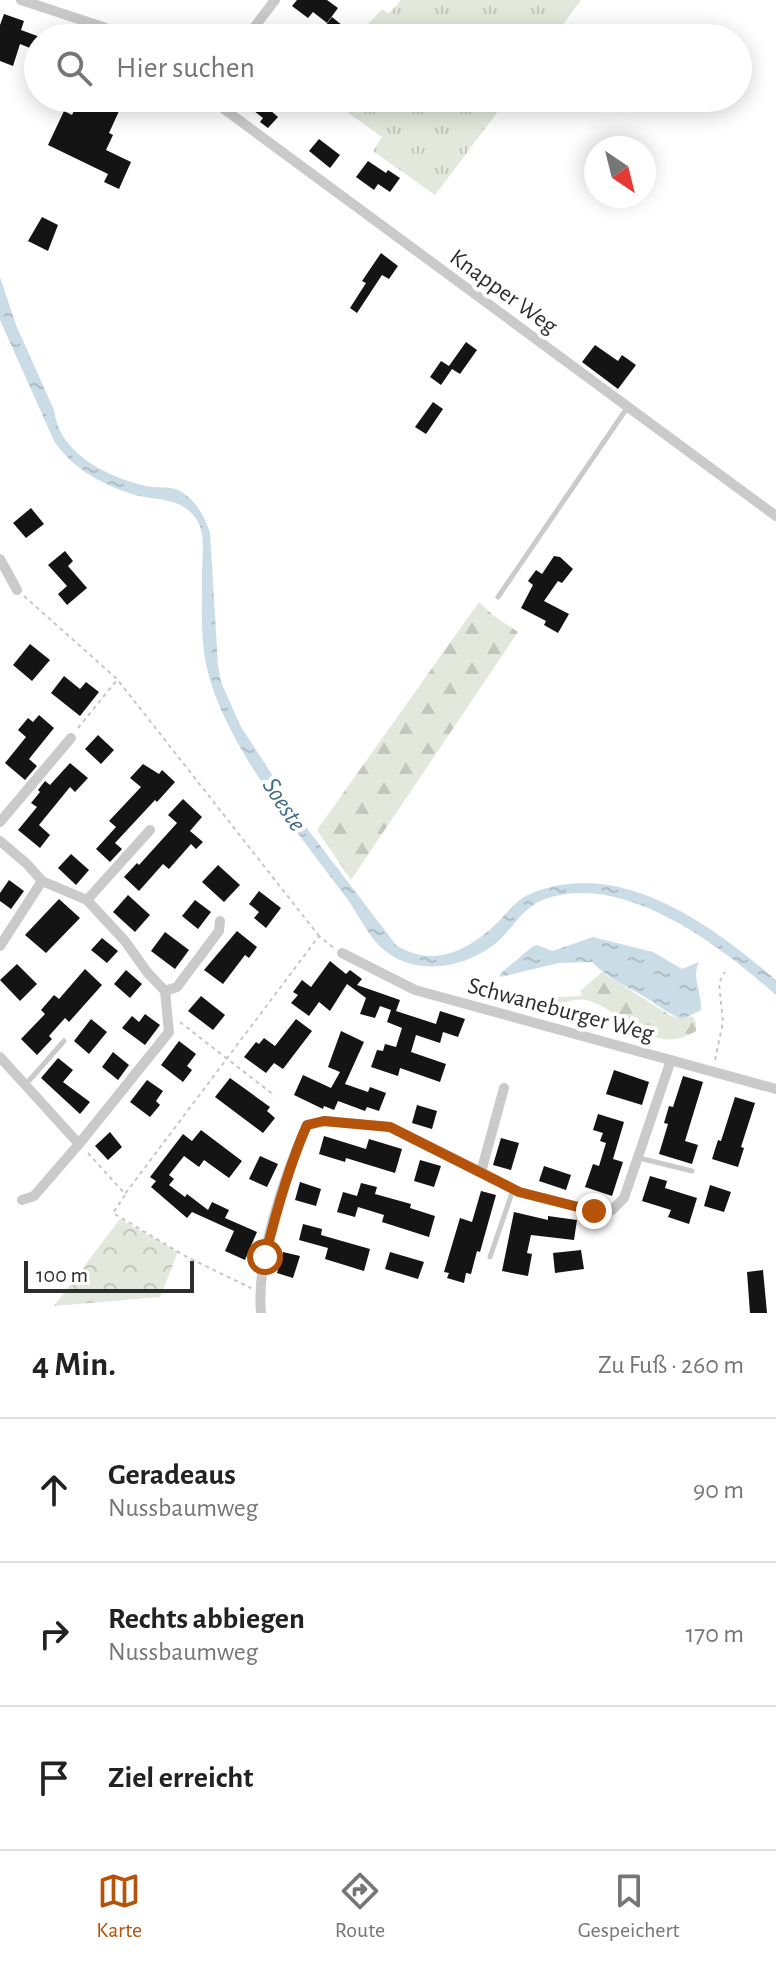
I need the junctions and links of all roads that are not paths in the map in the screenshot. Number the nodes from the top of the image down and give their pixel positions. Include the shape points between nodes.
1 (21, 0) edge
2 (275, 0) edge
3 (94, 24) edge
4 (257, 24) edge
5 (228, 112) edge
6 (628, 407) junction
7 (776, 516) edge
8 (0, 559) edge
9 (17, 590) road end
10 (498, 597) dead end
11 (71, 738) road end
12 (0, 822) edge
13 (150, 830) dead end
14 (0, 841) edge
15 (42, 881) junction
16 (87, 900) junction
17 (220, 921) dead end
18 (0, 946) edge
19 (342, 953) road end
20 (165, 991) junction
21 (64, 1041) dead end
22 (0, 1057) edge
23 (671, 1060) junction
24 (27, 1083) junction
25 (504, 1088) dead end
26 (776, 1089) edge
27 (79, 1144) junction
28 (638, 1157) junction
29 (692, 1171) dead end
30 (481, 1172) junction
31 (513, 1189) junction
32 (22, 1200) dead end
33 (490, 1257) dead end
34 (261, 1313) edge

1 - 3 street
2 - 4 street
5 - 6 street, Knapper Weg
6 - 7 street, Knapper Weg
6 - 10 lane
8 - 9 street
11 - 12 street
13 - 16 street
14 - 15 street
15 - 16 street
15 - 18 street
16 - 20 street
17 - 20 street via 219,931 177,987
19 - 23 street, Schwaneburger Weg via 415,990
20 - 27 street via 169,1032
21 - 24 lane
22 - 24 street
23 - 26 street, Schwaneburger Weg
23 - 28 street
24 - 27 street
25 - 30 street
27 - 32 street via 34,1196
28 - 29 lane
28 - 31 street via 624,1198 612,1210 594,1211
30 - 31 street
30 - 34 street via 390,1127 324,1121 307,1125 284,1183 265,1257
31 - 33 lane

